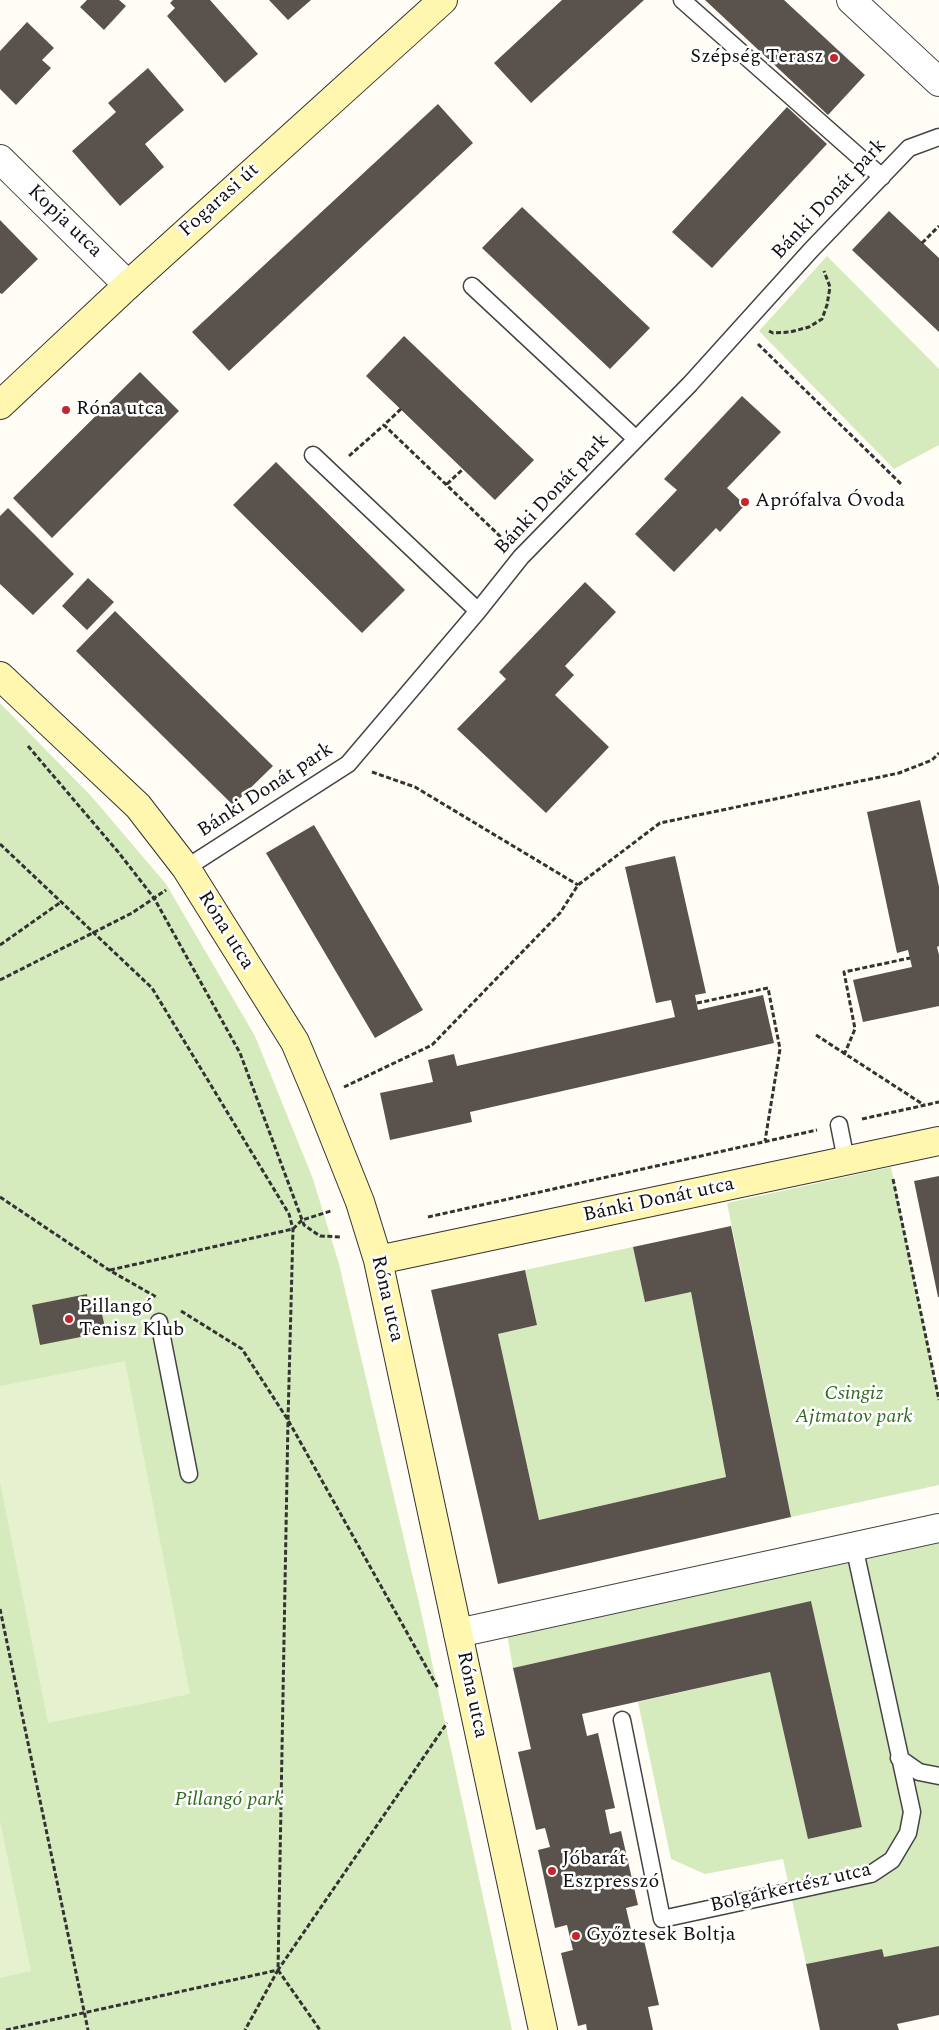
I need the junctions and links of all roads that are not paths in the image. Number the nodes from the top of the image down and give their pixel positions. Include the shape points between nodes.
1 (443, 0) edge
2 (682, 0) edge
3 (851, 0) edge
4 (939, 82) edge
5 (939, 137) edge
6 (0, 159) edge
7 (882, 176) junction
8 (128, 285) junction
9 (472, 286) dead end
10 (0, 405) edge
11 (635, 438) junction
12 (314, 455) dead end
13 (478, 611) junction
14 (0, 676) edge
15 (188, 872) junction
16 (839, 1125) road end
17 (939, 1141) edge
18 (846, 1160) junction
19 (378, 1260) junction
20 (159, 1322) dead end
21 (189, 1474) dead end
22 (938, 1534) edge
23 (854, 1546) junction
24 (458, 1633) junction
25 (622, 1720) dead end
26 (899, 1758) junction
27 (939, 1776) edge
28 (543, 2030) edge

1 - 8 street, Fogarasi út
2 - 7 lane
3 - 4 street
5 - 7 lane, Bánki Donát park via 909,148
6 - 8 street, Kopja utca
7 - 11 lane, Bánki Donát park
8 - 10 street, Fogarasi út
9 - 11 lane
11 - 13 lane, Bánki Donát park via 521,557
12 - 13 lane
13 - 15 lane, Bánki Donát park via 348,764
14 - 15 street, Róna utca via 138,806
15 - 19 street, Róna utca via 295,1042 360,1202
16 - 18 lane
17 - 18 street, Bánki Donát utca
18 - 19 street, Bánki Donát utca
19 - 24 street, Róna utca
20 - 21 lane
22 - 23 street
23 - 24 street
23 - 26 lane, Bolgárkertész utca
24 - 28 street, Róna utca
25 - 26 lane, Bolgárkertész utca via 662,1919 871,1874 892,1860 908,1833 912,1812
26 - 27 lane via 919,1772

